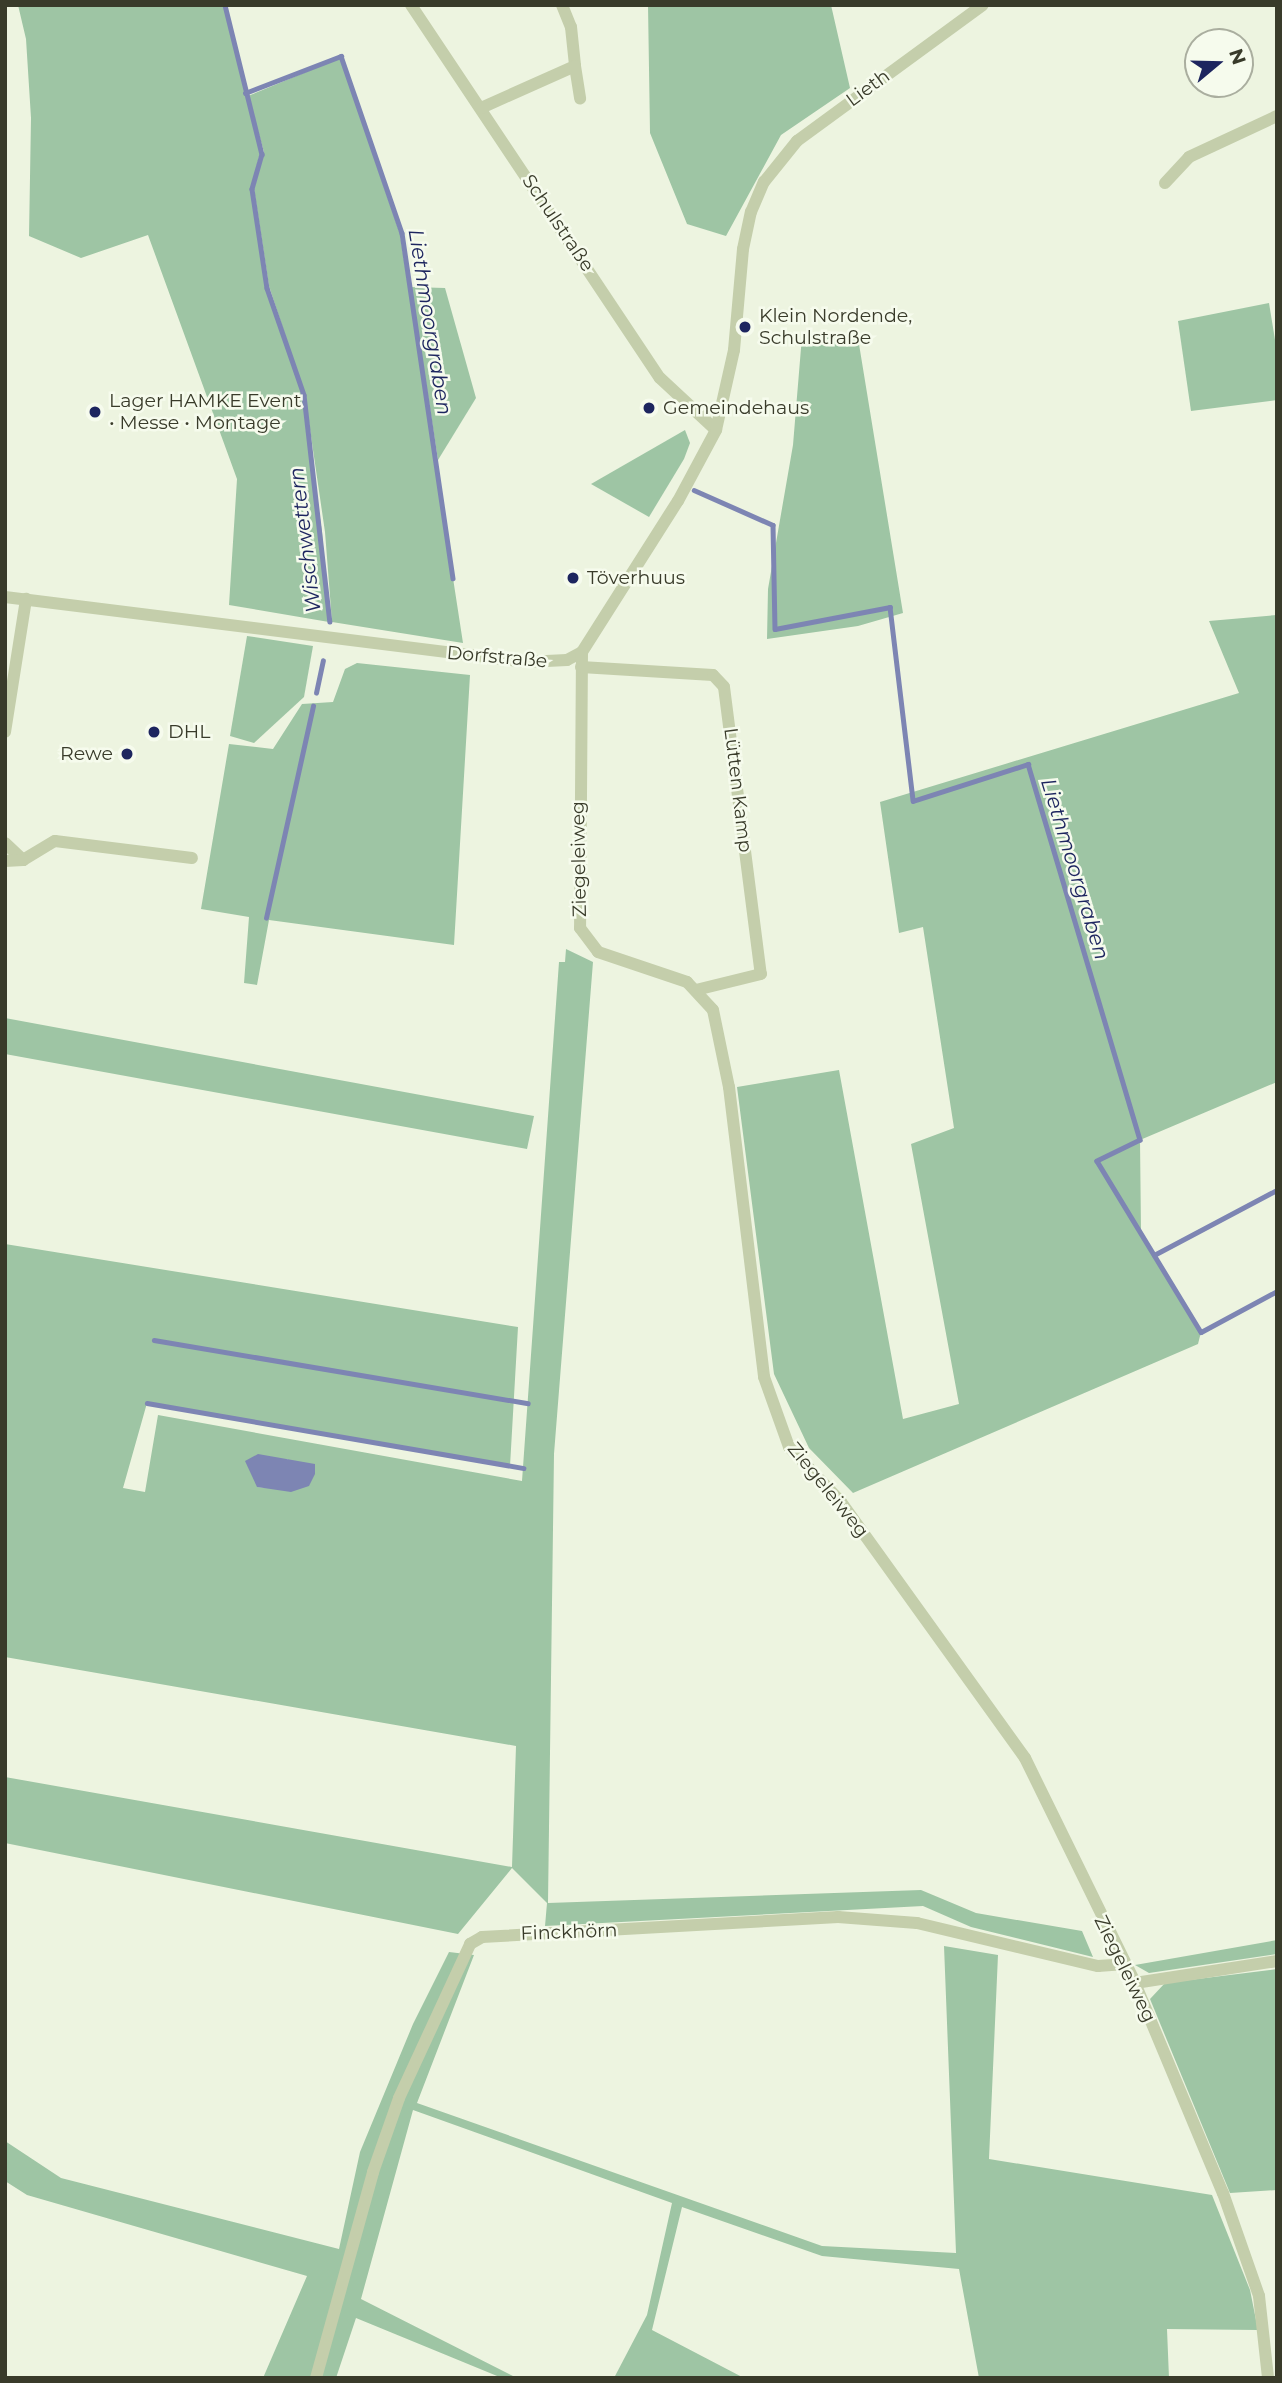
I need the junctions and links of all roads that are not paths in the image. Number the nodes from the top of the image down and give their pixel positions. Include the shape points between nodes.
1 (411, 5) edge
2 (562, 5) edge
3 (983, 5) edge
4 (575, 66) junction
5 (580, 99) dead end
6 (481, 108) junction
7 (1277, 116) edge
8 (1165, 183) dead end
9 (716, 430) junction
10 (5, 597) edge
11 (26, 598) junction
12 (582, 652) junction
13 (582, 667) junction
14 (6, 724) edge
15 (5, 732) edge
16 (5, 843) edge
17 (192, 858) dead end
18 (23, 859) junction
19 (5, 861) edge
20 (696, 990) junction
21 (1277, 1961) edge
22 (1125, 1964) junction
23 (1135, 1983) junction
24 (316, 2378) edge
25 (1268, 2378) edge

1 - 6 street, Schulstraße
2 - 4 street via 571,27
3 - 9 street, Lieth via 797,141 764,182 751,212 734,350
4 - 5 street
4 - 6 street
6 - 9 street, Schulstraße via 660,378
7 - 8 street via 1189,157
9 - 12 street via 678,501
10 - 11 street, Dorfstraße
11 - 12 street, Dorfstraße via 526,662 567,660
11 - 14 street
12 - 13 street, Ziegeleiweg
13 - 20 street, Ziegeleiweg via 580,928 598,952 664,972
13 - 20 street, Lütten Kamp via 713,676 724,687 761,974
14 - 15 street
16 - 18 street
17 - 18 street via 55,841
18 - 19 street
20 - 22 street, Ziegeleiweg via 713,1010 722,1035 764,1377 789,1447 841,1502 1025,1758
21 - 23 street
22 - 23 street, Ziegeleiweg
22 - 24 street, Finckhörn via 1098,1966 916,1923 838,1916 482,1937 470,1944 399,2098 373,2172
23 - 25 street, Ziegeleiweg via 1254,2276 1264,2319

